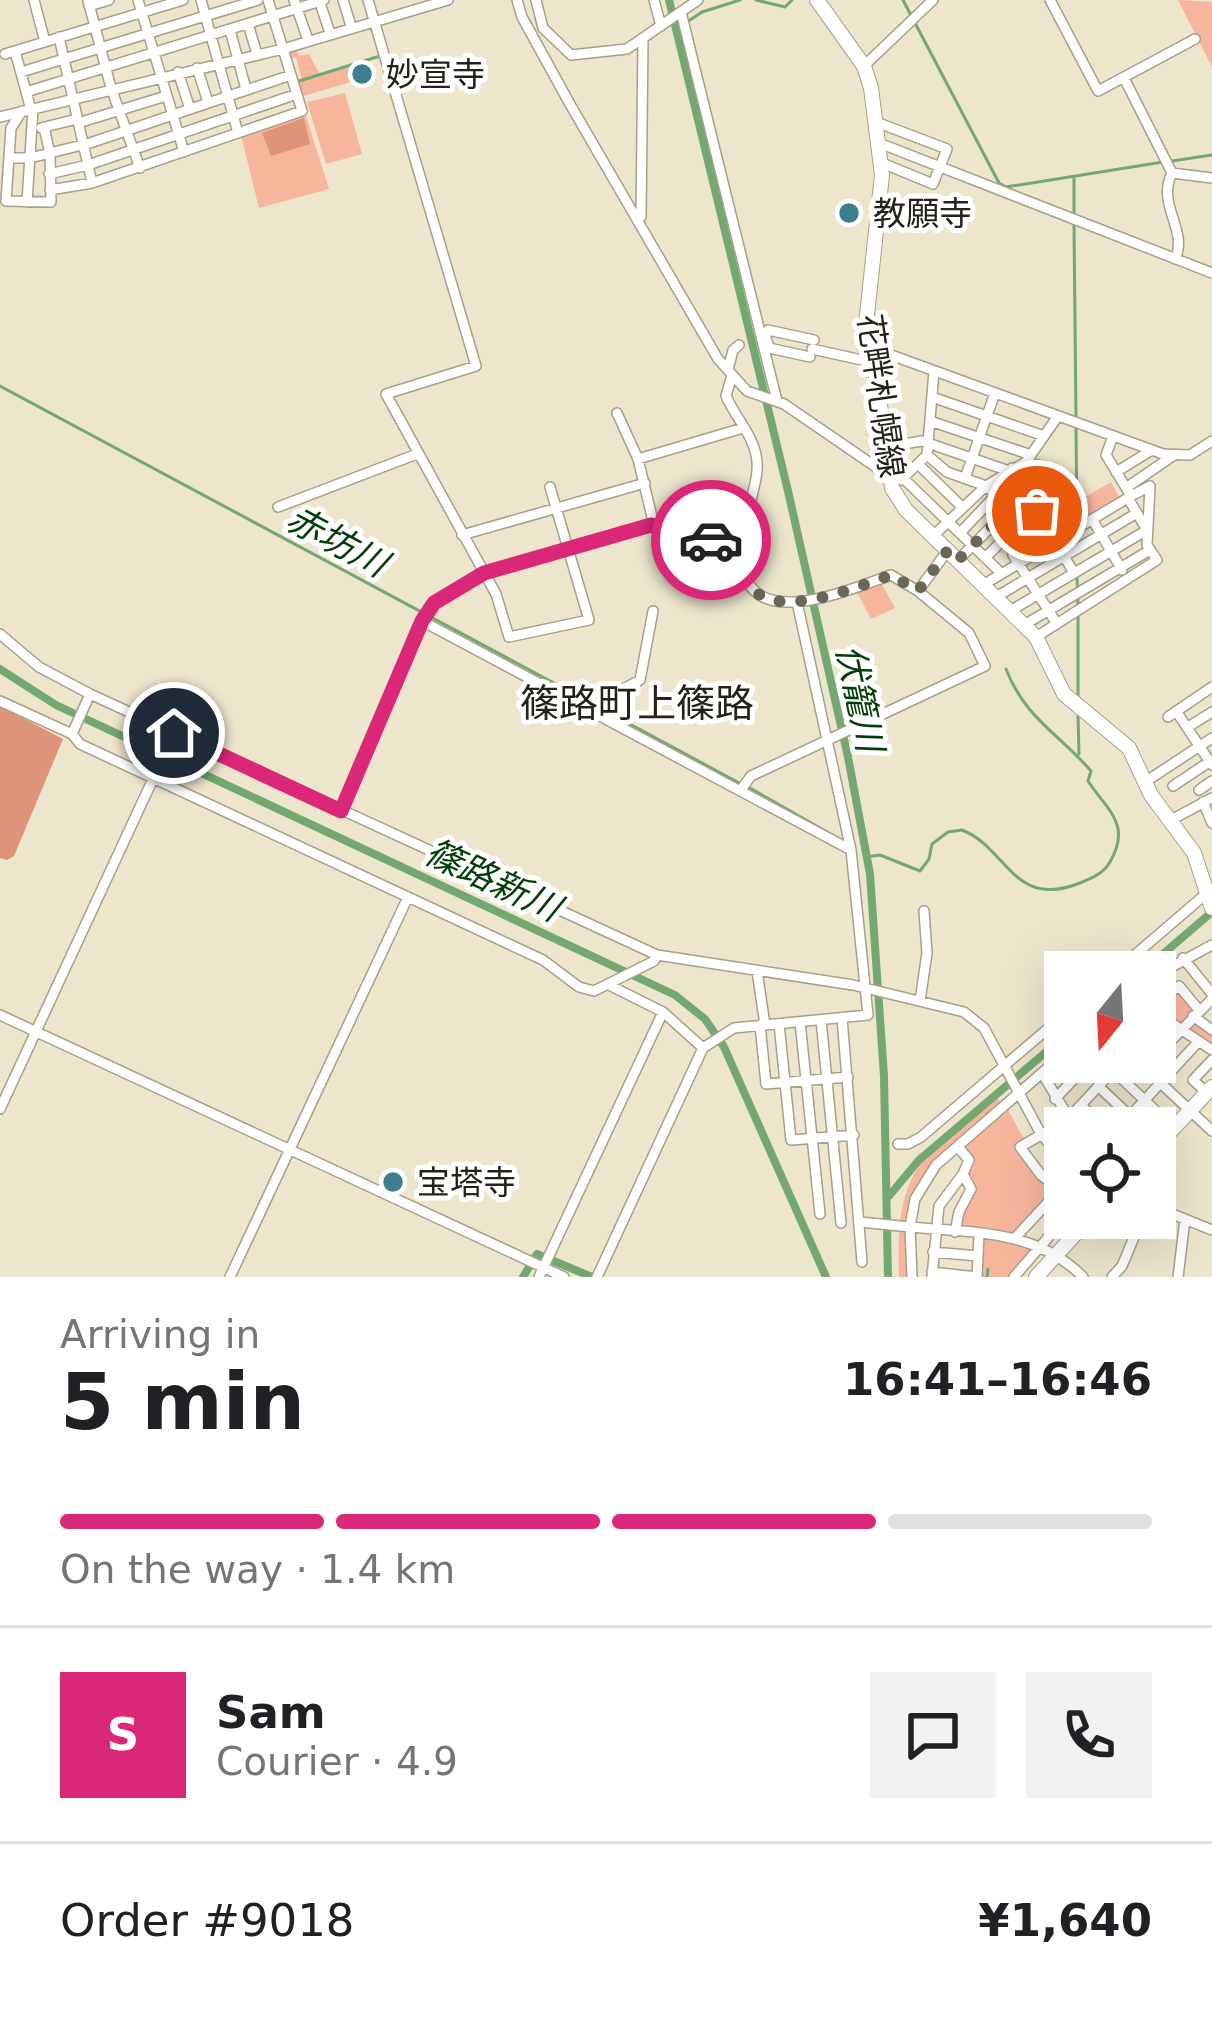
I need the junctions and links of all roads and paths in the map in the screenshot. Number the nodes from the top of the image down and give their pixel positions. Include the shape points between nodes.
1 (34, 0) edge
2 (109, 0) edge
3 (138, 0) edge
4 (183, 0) edge
5 (201, 0) edge
6 (258, 0) edge
7 (268, 0) edge
8 (321, 0) edge
9 (343, 0) edge
10 (368, 0) edge
11 (448, 0) edge
12 (517, 0) edge
13 (536, 0) edge
14 (654, 0) edge
15 (698, 0) edge
16 (817, 0) edge
17 (933, 0) edge
18 (1050, 0) edge
19 (89, 3) edge
20 (295, 4) edge
21 (141, 13) junction
22 (679, 13) junction
23 (206, 16) junction
24 (273, 17) junction
25 (374, 19) junction
26 (248, 24) junction
27 (662, 25) junction
28 (95, 26) junction
29 (351, 26) junction
30 (230, 30) junction
31 (330, 33) junction
32 (147, 34) junction
33 (211, 36) junction
34 (59, 37) junction
35 (643, 39) junction
36 (1195, 39) dead end
37 (308, 40) junction
38 (45, 41) junction
39 (191, 42) junction
40 (100, 48) junction
41 (283, 49) junction
42 (152, 54) junction
43 (256, 54) junction
44 (238, 58) junction
45 (64, 59) junction
46 (218, 63) junction
47 (864, 66) junction
48 (105, 68) junction
49 (198, 68) junction
50 (21, 72) junction
51 (178, 72) junction
52 (291, 74) junction
53 (159, 77) junction
54 (1124, 78) junction
55 (68, 79) junction
56 (276, 79) junction
57 (111, 88) junction
58 (246, 89) junction
59 (26, 92) junction
60 (297, 94) junction
61 (227, 95) junction
62 (166, 97) junction
63 (72, 98) junction
64 (283, 98) junction
65 (208, 102) junction
66 (190, 109) junction
67 (29, 110) junction
68 (118, 110) junction
69 (172, 115) junction
70 (232, 115) junction
71 (288, 116) junction
72 (0, 117) edge
73 (77, 121) junction
74 (877, 122) junction
75 (58, 124) junction
76 (38, 129) junction
77 (125, 130) junction
78 (177, 134) junction
79 (238, 134) junction
80 (918, 138) junction
81 (880, 142) junction
82 (83, 145) junction
83 (133, 149) junction
84 (65, 150) junction
85 (184, 152) junction
86 (50, 154) junction
87 (911, 156) junction
88 (10, 158) junction
89 (30, 158) junction
90 (882, 164) junction
91 (88, 165) junction
92 (1168, 165) junction
93 (940, 167) junction
94 (140, 168) junction
95 (905, 173) junction
96 (49, 174) junction
97 (1212, 178) edge
98 (92, 183) junction
99 (50, 190) junction
100 (27, 202) junction
101 (637, 220) junction
102 (1175, 259) junction
103 (1212, 273) edge
104 (739, 345) dead end
105 (812, 349) dead end
106 (870, 355) junction
107 (934, 371) junction
108 (730, 373) junction
109 (995, 393) junction
110 (932, 397) junction
111 (776, 401) junction
112 (617, 412) dead end
113 (987, 416) junction
114 (1058, 416) junction
115 (930, 421) junction
116 (743, 428) junction
117 (1044, 436) junction
118 (1113, 436) junction
119 (980, 437) junction
120 (1212, 441) edge
121 (1130, 442) junction
122 (884, 447) junction
123 (928, 449) junction
124 (1152, 450) junction
125 (417, 454) junction
126 (1174, 455) junction
127 (1108, 457) junction
128 (972, 458) junction
129 (638, 459) junction
130 (1028, 459) junction
131 (918, 464) junction
132 (1043, 466) junction
133 (1010, 470) junction
134 (1117, 472) junction
135 (965, 478) junction
136 (895, 481) junction
137 (1020, 481) junction
138 (1055, 481) junction
139 (645, 483) junction
140 (986, 486) junction
141 (550, 487) dead end
142 (1128, 494) junction
143 (996, 496) junction
144 (1028, 496) junction
145 (1064, 496) junction
146 (278, 507) dead end
147 (557, 507) junction
148 (962, 507) junction
149 (1010, 508) junction
150 (1037, 511) junction
151 (1137, 513) junction
152 (1092, 519) junction
153 (1023, 520) junction
154 (947, 522) junction
155 (654, 525) junction
156 (1047, 526) junction
157 (1147, 530) junction
158 (959, 533) junction
159 (461, 535) junction
160 (1101, 535) junction
161 (933, 536) junction
162 (1055, 541) junction
163 (743, 546) junction
164 (973, 546) junction
165 (569, 550) junction
166 (1150, 550) junction
167 (1111, 551) junction
168 (953, 555) junction
169 (1064, 556) junction
170 (986, 558) junction
171 (1019, 562) junction
172 (1120, 567) junction
173 (1076, 572) junction
174 (484, 573) junction
175 (1001, 573) junction
176 (1028, 578) junction
177 (1127, 580) junction
178 (983, 585) junction
179 (918, 591) junction
180 (1039, 594) junction
181 (996, 598) junction
182 (799, 601) junction
183 (1048, 610) junction
184 (653, 611) dead end
185 (1010, 611) junction
186 (424, 617) junction
187 (1057, 625) junction
188 (1030, 631) junction
189 (0, 634) edge
190 (1212, 687) edge
191 (88, 698) junction
192 (0, 701) edge
193 (596, 709) junction
194 (1212, 712) edge
195 (1188, 728) junction
196 (72, 732) junction
197 (1212, 738) edge
198 (830, 739) junction
199 (1200, 746) junction
200 (1211, 762) edge
201 (1163, 771) junction
202 (153, 778) junction
203 (1212, 781) edge
204 (1144, 782) junction
205 (742, 787) junction
206 (1199, 790) dead end
207 (1208, 800) edge
208 (341, 811) junction
209 (1171, 820) junction
210 (1212, 823) edge
211 (851, 850) junction
212 (408, 897) junction
213 (1209, 901) edge
214 (924, 911) dead end
215 (1207, 948) edge
216 (1143, 951) edge
217 (1183, 958) junction
218 (654, 959) junction
219 (1212, 961) edge
220 (1176, 962) edge
221 (757, 971) junction
222 (611, 984) junction
223 (867, 988) junction
224 (1176, 988) edge
225 (1212, 997) edge
226 (920, 1000) junction
227 (663, 1012) junction
228 (1196, 1012) junction
229 (0, 1015) edge
230 (842, 1018) junction
231 (821, 1020) junction
232 (800, 1022) junction
233 (779, 1024) junction
234 (763, 1025) junction
235 (1176, 1027) edge
236 (1181, 1029) junction
237 (1212, 1030) edge
238 (36, 1032) junction
239 (1044, 1032) edge
240 (1176, 1034) edge
241 (1199, 1041) junction
242 (705, 1047) junction
243 (1212, 1050) edge
244 (1212, 1060) edge
245 (1005, 1066) junction
246 (1176, 1066) edge
247 (1042, 1073) joint
248 (848, 1076) junction
249 (827, 1078) junction
250 (807, 1080) junction
251 (785, 1083) junction
252 (1070, 1083) edge
253 (1100, 1083) edge
254 (1129, 1083) edge
255 (1160, 1083) joint
256 (1098, 1086) junction
257 (1017, 1089) junction
258 (1209, 1090) edge
259 (1055, 1099) junction
260 (1145, 1100) junction
261 (1081, 1105) edge
262 (1060, 1107) edge
263 (1120, 1107) edge
264 (1138, 1107) edge
265 (1152, 1107) edge
266 (0, 1109) edge
267 (1190, 1110) junction
268 (1209, 1122) edge
269 (1176, 1126) edge
270 (1044, 1133) edge
271 (1041, 1134) junction
272 (854, 1135) junction
273 (832, 1137) junction
274 (813, 1138) junction
275 (1044, 1138) edge
276 (898, 1144) dead end
277 (958, 1147) junction
278 (289, 1149) junction
279 (963, 1174) junction
280 (1044, 1176) edge
281 (858, 1194) junction
282 (838, 1196) junction
283 (818, 1198) junction
284 (1044, 1208) edge
285 (820, 1214) dead end
286 (1176, 1215) edge
287 (1185, 1219) junction
288 (860, 1222) junction
289 (841, 1223) dead end
290 (905, 1227) junction
291 (934, 1230) junction
292 (1212, 1230) edge
293 (955, 1232) junction
294 (980, 1234) junction
295 (1015, 1238) junction
296 (1050, 1239) edge
297 (1065, 1239) edge
298 (1133, 1239) edge
299 (1041, 1245) junction
300 (933, 1252) junction
301 (1057, 1253) junction
302 (978, 1256) junction
303 (862, 1262) dead end
304 (540, 1264) edge
305 (932, 1275) edge
306 (600, 1276) edge
307 (230, 1277) edge
308 (564, 1277) edge
309 (912, 1277) edge
310 (977, 1277) edge
311 (1015, 1277) edge
312 (1036, 1277) edge
313 (1083, 1277) edge
314 (1112, 1277) edge
315 (1178, 1277) edge

1 - 38 street
2 - 19 street
3 - 21 street
4 - 21 street
5 - 23 street
6 - 23 street
7 - 24 street
8 - 20 street
8 - 31 street
9 - 29 street
10 - 25 street
11 - 25 street
12 - 101 street
13 - 35 street via 543,28 572,55 627,49
14 - 27 street
15 - 22 street
16 - 47 main road, 花畔札幌線
17 - 47 street
18 - 54 street via 1098,91
19 - 28 street
20 - 24 street
20 - 37 street
21 - 28 street
21 - 32 street
22 - 27 street
22 - 111 street
23 - 32 street
23 - 33 street
24 - 26 street
24 - 41 street
25 - 29 street
25 - 125 street via 476,366 386,394
26 - 30 street
26 - 43 street
27 - 35 street
28 - 34 street
28 - 40 street
29 - 31 street
30 - 33 street
30 - 44 street
31 - 37 street
32 - 40 street
32 - 42 street
33 - 39 street
33 - 46 street
34 - 38 street
34 - 45 street
35 - 101 street
36 - 54 street
37 - 41 street
38 - 50 street via 10,52
39 - 42 street
39 - 49 street
40 - 45 street
40 - 48 street
41 - 43 street
41 - 52 street
42 - 48 street
42 - 53 street
43 - 44 street
44 - 46 street
44 - 58 street
45 - 50 street
45 - 55 street
46 - 49 street
46 - 61 street
47 - 74 main road, 花畔札幌線
48 - 55 street
48 - 57 street
49 - 51 street
49 - 65 street
50 - 59 street
51 - 53 street
51 - 66 street
52 - 56 street
52 - 60 street
53 - 57 street
53 - 62 street
54 - 92 street
55 - 59 street
55 - 63 street
56 - 58 street
56 - 64 street
57 - 63 street
57 - 68 street
58 - 61 street
59 - 67 street
60 - 64 street
60 - 71 street via 302,111
61 - 65 street
61 - 70 street
62 - 68 street
62 - 69 street
63 - 67 street
63 - 73 street
64 - 70 street
64 - 71 street
65 - 66 street
66 - 69 street
67 - 72 street
67 - 76 street
67 - 88 street via 11,128
68 - 73 street
68 - 77 street
69 - 77 street
69 - 78 street
70 - 78 street
70 - 79 street
71 - 79 street
73 - 75 street
73 - 82 street
74 - 80 street
74 - 81 main road, 花畔札幌線
75 - 76 street
75 - 84 street
76 - 86 street
76 - 89 street
77 - 82 street
77 - 83 street
78 - 83 street
78 - 85 street
79 - 85 street
80 - 87 street
80 - 93 street via 947,149
81 - 87 street
81 - 90 main road, 花畔札幌線
82 - 84 street
82 - 91 street
83 - 91 street
83 - 94 street
84 - 86 street
85 - 94 street
86 - 89 street
86 - 96 street
87 - 93 street
87 - 95 street
88 - 89 street
88 - 100 street via 6,201
89 - 100 street
90 - 95 street
90 - 106 main road, 花畔札幌線 via 867,298
91 - 96 street
91 - 98 street
92 - 97 street
92 - 102 street via 1180,242
93 - 95 street via 933,184
93 - 102 street
94 - 98 street
96 - 99 street
98 - 99 street
99 - 100 street via 51,202
101 - 108 street
102 - 103 street
104 - 108 street
105 - 106 street
106 - 107 street
106 - 122 main road, 花畔札幌線
107 - 109 street
107 - 110 street
108 - 111 street via 754,395
108 - 116 street via 726,396
109 - 113 street
109 - 114 street
110 - 113 street
110 - 115 street
111 - 136 street
112 - 129 street
113 - 117 street
113 - 119 street
114 - 117 street
114 - 118 street
115 - 119 street
115 - 123 street
116 - 129 street
116 - 163 street via 757,465
117 - 130 street
118 - 121 street
118 - 127 street
119 - 128 street
119 - 130 street
120 - 126 street
121 - 124 street
121 - 127 street
122 - 123 street
122 - 136 main road, 花畔札幌線
123 - 128 street
123 - 131 street
123 - 135 street via 947,472
124 - 126 street
124 - 134 street
125 - 146 street
125 - 159 street
126 - 142 street
127 - 134 street
128 - 133 street
128 - 135 street
129 - 139 street
130 - 132 street
130 - 133 street
131 - 136 street
131 - 148 street
132 - 137 street
132 - 138 street
133 - 137 street
133 - 140 street
134 - 142 street
135 - 140 street
136 - 154 street
136 - 161 main road, 花畔札幌線 via 906,510
137 - 143 street
137 - 144 street
138 - 144 street
138 - 145 street
139 - 147 street
139 - 155 street
140 - 143 street
140 - 148 street
141 - 147 street
142 - 151 street
142 - 152 street
142 - 157 street via 1150,486
143 - 149 street
143 - 158 street
144 - 149 street
144 - 150 street
145 - 150 street
145 - 156 street via 1072,511
147 - 159 street
147 - 165 street
148 - 154 street
149 - 153 street
149 - 164 street
150 - 153 street
150 - 156 street
151 - 157 street
151 - 160 street
152 - 160 street
152 - 162 street
153 - 170 street
154 - 158 street
154 - 161 street
155 - 163 street
155 - 165 street
156 - 162 street
156 - 171 street via 1013,556
157 - 166 street
157 - 167 street
158 - 164 street
159 - 174 street
160 - 167 street
160 - 169 street
161 - 168 main road, 花畔札幌線
162 - 169 street
162 - 171 street
163 - 182 street via 744,573 759,594
164 - 168 street
164 - 170 street
165 - 174 street
165 - 174 street via 589,620 508,637
166 - 172 street
166 - 177 street via 1156,562
167 - 172 street
167 - 173 street
168 - 178 main road, 花畔札幌線
168 - 179 street
169 - 173 street
169 - 176 street
170 - 175 street
171 - 175 street
171 - 176 street
172 - 177 street
172 - 183 street
173 - 180 street
174 - 186 street
175 - 178 street
176 - 180 street
176 - 181 street
177 - 187 street
178 - 181 main road, 花畔札幌線
179 - 182 street via 891,575
179 - 198 street via 969,633 986,666
180 - 183 street
180 - 185 street
181 - 185 main road, 花畔札幌線
182 - 198 street
183 - 187 street
183 - 188 street
184 - 193 street via 640,680
185 - 188 main road, 花畔札幌線
186 - 193 street
186 - 208 street
187 - 188 street
188 - 204 main road, 花畔札幌線 via 1058,684 1129,748
189 - 191 street
190 - 195 street via 1172,714
191 - 196 street
191 - 208 street
192 - 196 street
193 - 205 street
194 - 195 street
195 - 199 street
196 - 202 street via 80,745
197 - 199 street
198 - 205 street
198 - 211 street
199 - 200 street
199 - 201 street
200 - 201 street via 1176,791
201 - 204 street
202 - 212 street
202 - 238 street
203 - 206 street
204 - 209 main road, 花畔札幌線
205 - 211 street
207 - 209 street
207 - 210 street
208 - 218 street
209 - 213 main road, 花畔札幌線 via 1194,854
211 - 223 street
212 - 222 street via 543,959 579,987
212 - 278 street
213 - 216 street
214 - 226 street
215 - 217 street
215 - 219 street
217 - 220 street
217 - 225 street
218 - 221 street
218 - 222 street
221 - 223 street
221 - 234 street
222 - 227 street
223 - 226 street
223 - 230 street via 868,1015
224 - 228 street
225 - 228 street
226 - 245 street via 974,1018
227 - 242 street
227 - 304 street
228 - 236 street
228 - 237 street
229 - 238 street
230 - 231 street
230 - 248 street
231 - 232 street
231 - 249 street
232 - 233 street
232 - 250 street
233 - 234 street
233 - 251 street
234 - 242 street via 732,1029
234 - 251 street via 766,1084
235 - 236 street
236 - 240 street
236 - 241 street
238 - 266 street
238 - 278 street
239 - 245 street
241 - 243 street
241 - 246 street
242 - 306 street
244 - 258 street via 1193,1080
245 - 257 street
245 - 276 street via 921,1137
247 - 257 street
247 - 259 street
248 - 249 street
248 - 272 street
249 - 250 street
249 - 273 street
250 - 251 street
250 - 274 street
251 - 274 street via 791,1140
252 - 259 street
253 - 256 street
254 - 260 street
255 - 260 street
255 - 267 street
256 - 261 street
256 - 263 street
257 - 271 street
257 - 277 street
258 - 267 main road
259 - 262 street
260 - 264 street
260 - 265 street
267 - 268 street
267 - 269 main road
270 - 271 street
271 - 275 street
271 - 280 street via 1020,1147
272 - 273 street
272 - 281 street
273 - 274 street
273 - 282 street
274 - 283 street
277 - 279 street via 969,1160
277 - 290 street via 921,1185
278 - 304 street
278 - 307 street
279 - 291 street via 945,1194
279 - 293 street via 970,1195
281 - 282 street
281 - 288 street
282 - 283 street
282 - 289 street
283 - 285 street
284 - 295 street
286 - 287 street
287 - 292 street
287 - 315 street
288 - 290 street
288 - 303 street
290 - 291 street
290 - 309 street
291 - 293 street
291 - 300 street
293 - 294 street
294 - 295 street
294 - 302 street
295 - 299 street
296 - 299 street
297 - 301 main road
298 - 314 street
299 - 301 street
299 - 311 street
300 - 302 street
300 - 305 street
301 - 312 main road
301 - 313 street
302 - 310 street
304 - 308 street
305 - 310 street

